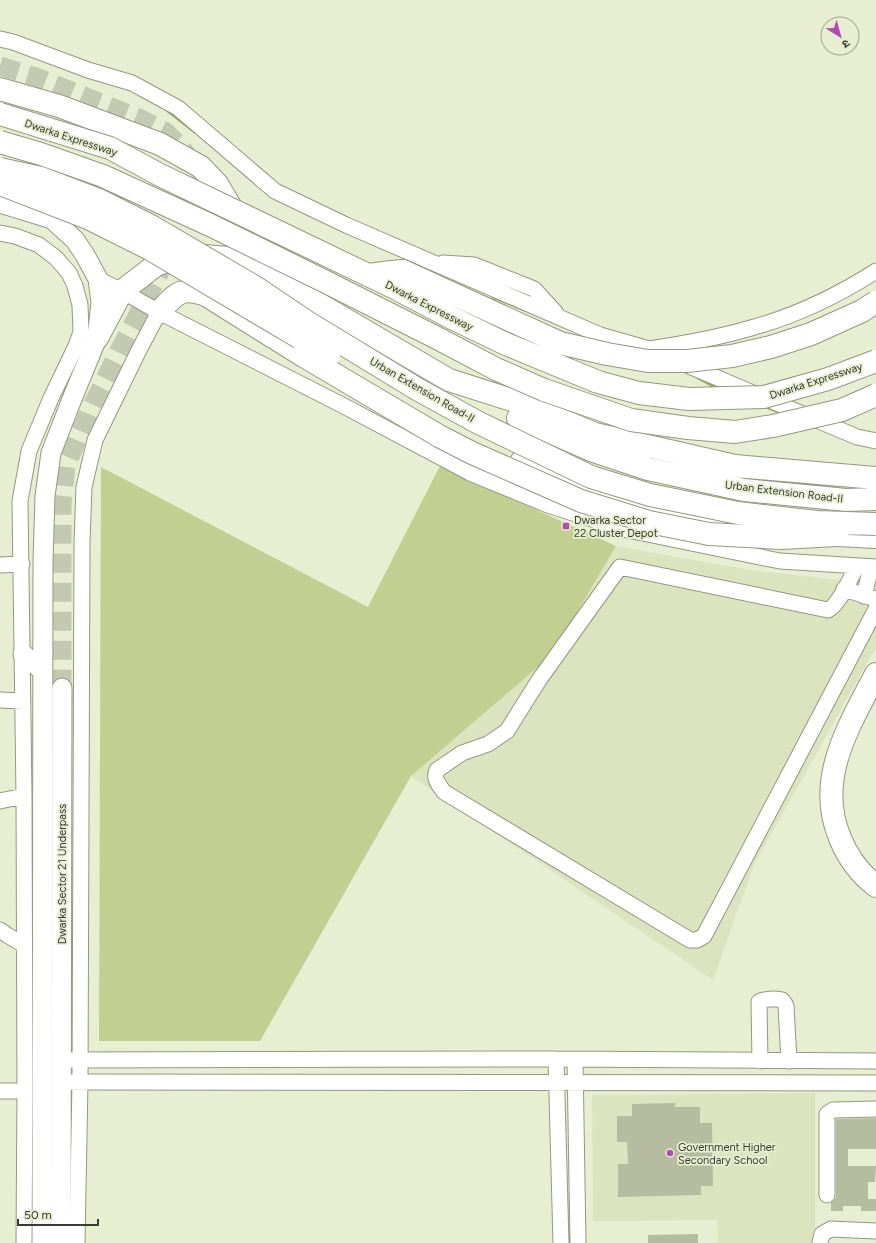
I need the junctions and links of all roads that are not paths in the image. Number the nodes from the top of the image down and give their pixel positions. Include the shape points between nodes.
1 (0, 39) edge
2 (0, 89) edge
3 (0, 114) edge
4 (0, 142) edge
5 (0, 169) edge
6 (0, 184) edge
7 (0, 203) edge
8 (0, 212) edge
9 (28, 213) junction
10 (0, 233) edge
11 (876, 271) edge
12 (210, 274) junction
13 (369, 275) junction
14 (98, 279) junction
15 (278, 280) junction
16 (122, 291) junction
17 (876, 302) edge
18 (159, 312) junction
19 (97, 338) junction
20 (649, 350) junction
21 (876, 361) edge
22 (449, 380) junction
23 (876, 395) edge
24 (876, 441) edge
25 (876, 478) edge
26 (876, 499) edge
27 (876, 524) edge
28 (876, 534) edge
29 (876, 537) edge
30 (22, 564) junction
31 (0, 565) edge
32 (868, 567) edge
33 (844, 589) junction
34 (870, 598) edge
35 (876, 609) edge
36 (22, 654) junction
37 (43, 671) junction
38 (876, 674) edge
39 (62, 688) tunnel mouth
40 (0, 700) edge
41 (23, 700) junction
42 (24, 796) junction
43 (0, 801) edge
44 (876, 886) edge
45 (0, 930) edge
46 (24, 945) junction
47 (556, 1059) junction
48 (575, 1059) junction
49 (43, 1060) junction
50 (71, 1060) junction
51 (760, 1061) junction
52 (789, 1061) junction
53 (876, 1061) edge
54 (43, 1082) junction
55 (71, 1082) junction
56 (557, 1082) junction
57 (575, 1082) junction
58 (876, 1083) edge
59 (0, 1091) edge
60 (25, 1091) junction
61 (876, 1109) edge
62 (827, 1195) dead end
63 (876, 1231) edge
64 (24, 1243) edge
65 (42, 1243) edge
66 (61, 1243) edge
67 (77, 1243) edge
68 (561, 1243) edge
69 (578, 1243) edge
70 (820, 1243) edge

1 - 20 street via 132,83 178,108 275,191 346,226 600,335
2 - 15 highway via 59,106 160,144 200,167 217,184 260,256
3 - 13 highway, Dwarka Expressway, bridge via 110,148 160,175
4 - 23 highway, bridge via 103,176 210,225 496,369 544,390 631,420 735,432 842,410
5 - 12 highway, Urban Extension Road-II, bridge via 42,178 99,200 152,226
6 - 12 highway, bridge via 88,218 150,249
7 - 9 main road
8 - 9 street
9 - 14 main road via 52,219 75,240
10 - 30 street via 39,245 56,258 69,273 80,305 81,332 29,450 20,501
11 - 20 street via 850,288 800,311 751,328
12 - 15 highway via 226,258
12 - 16 highway via 194,256 171,259 156,265
12 - 18 highway via 194,291 177,293
12 - 27 highway, Urban Extension Road-II, bridge via 255,287 417,389 477,422 591,477 650,495 738,513 817,522
12 - 28 highway, bridge via 302,355 472,453 580,501 649,522 709,534 781,538
12 - 29 highway, bridge via 298,336 409,404 466,436 521,462 603,495 659,511 781,532
13 - 17 highway, bridge via 403,271 560,343 648,361 732,356 771,347 811,334
13 - 21 highway, Dwarka Expressway, bridge via 506,344 598,382 639,393 689,400 764,397 828,379
14 - 16 street
14 - 19 main road via 101,303
15 - 22 highway
16 - 18 street
16 - 19 highway
18 - 32 street via 470,473 548,505 623,529 712,548 780,561
18 - 50 street via 95,440 84,487
19 - 37 main road via 51,453 45,496
20 - 24 street via 857,437
22 - 25 highway via 518,402 595,434 653,448 735,466
22 - 26 highway, Urban Extension Road-II via 517,418 591,450 648,469 744,490 846,500
30 - 31 street
30 - 36 street
32 - 33 street
32 - 34 street
33 - 34 street
33 - 35 street via 834,606 828,610 620,567 539,680 506,731 488,744 462,753 437,770 436,781 444,792 690,940 697,940 704,936
36 - 37 main road
36 - 41 street
37 - 49 main road
38 - 44 highway via 842,744 831,785 834,825 846,853 864,876
39 - 50 main road, Dwarka Sector 21 Underpass
40 - 41 street
41 - 42 street
42 - 43 street
42 - 46 street
45 - 46 street
46 - 60 street
47 - 48 street
47 - 50 street
47 - 56 street
48 - 51 street
48 - 57 street
49 - 50 street
49 - 54 main road
50 - 55 main road, Dwarka Sector 21 Underpass
51 - 52 street
51 - 52 street via 759,1002 762,1000 784,1001
52 - 53 street
54 - 55 street
54 - 65 main road
55 - 56 street
55 - 66 main road, Dwarka Sector 21 Underpass
55 - 67 street
56 - 57 street
56 - 68 street
57 - 58 street
57 - 69 street
59 - 60 street
60 - 64 street
61 - 62 street via 834,1110 827,1114
63 - 70 street via 831,1229 822,1234

